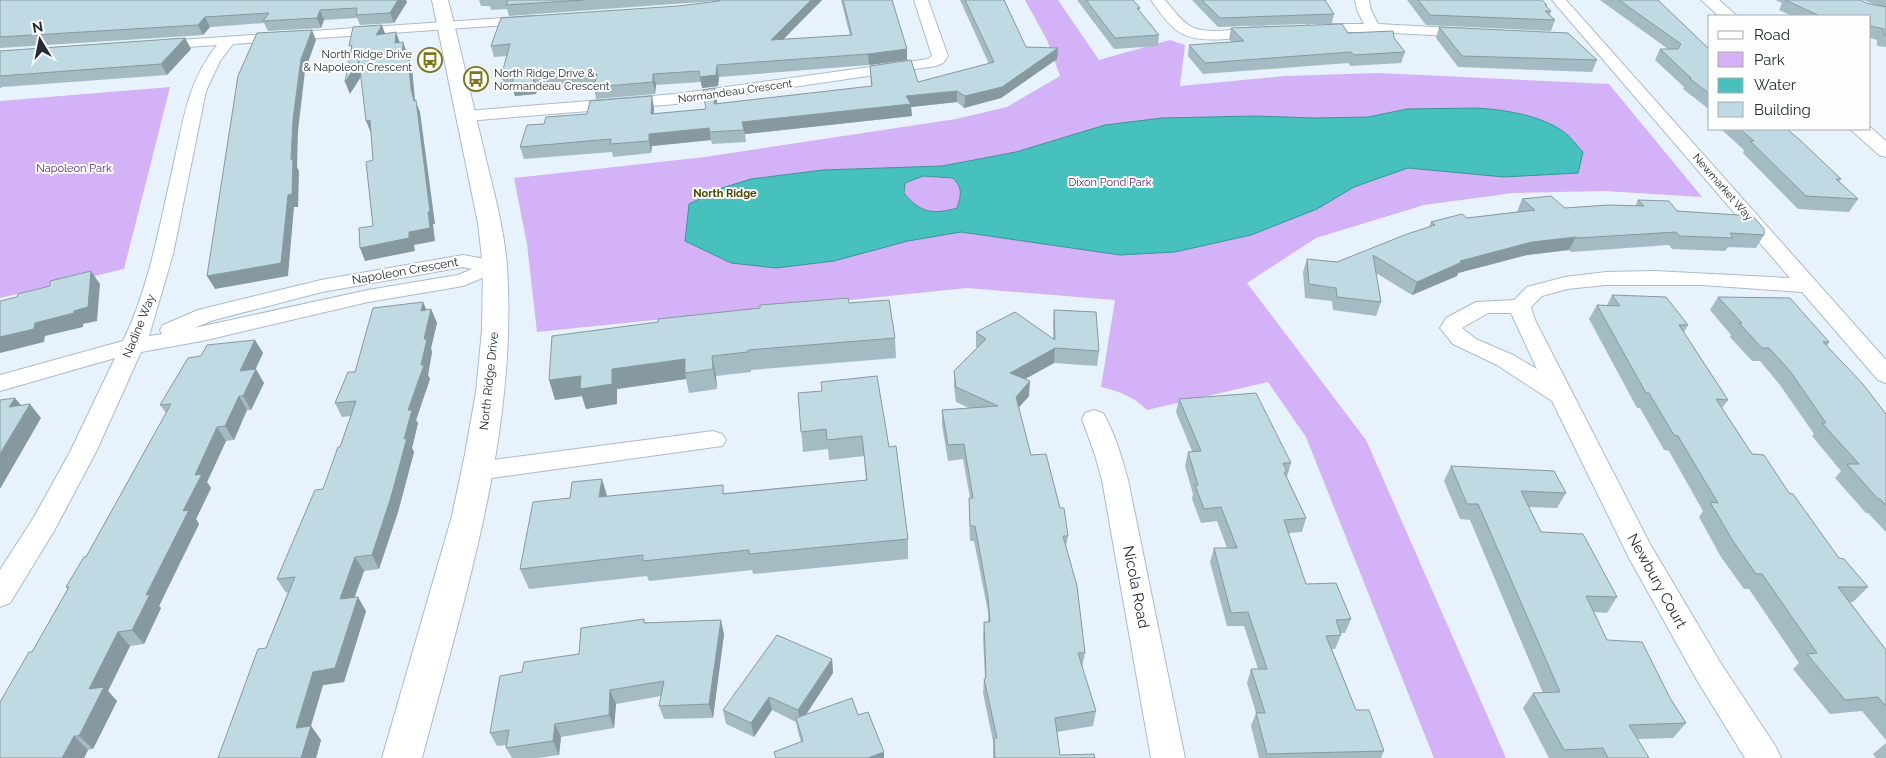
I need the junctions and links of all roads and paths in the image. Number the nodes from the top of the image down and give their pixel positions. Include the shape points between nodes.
1 (440, 0) edge
2 (921, 0) edge
3 (1158, 0) edge
4 (1362, 0) edge
5 (1559, 0) edge
6 (1709, 0) edge
7 (1729, 15) edge
8 (544, 20) edge
9 (446, 26) junction
10 (1301, 28) edge
11 (1373, 28) junction
12 (1277, 29) edge
13 (1481, 33) edge
14 (1576, 38) edge
15 (1595, 39) junction
16 (229, 40) junction
17 (140, 46) edge
18 (466, 116) junction
19 (1861, 130) edge
20 (1886, 151) edge
21 (495, 266) junction
22 (1808, 286) junction
23 (1520, 306) junction
24 (133, 346) junction
25 (1886, 375) edge
26 (0, 383) edge
27 (1564, 397) junction
28 (1094, 420) dead end
29 (713, 440) dead end
30 (477, 472) junction
31 (0, 595) edge
32 (402, 758) edge
33 (1168, 758) edge
34 (1764, 758) edge

1 - 9 street, North Ridge Drive
2 - 18 street, Normandeau Crescent via 940,56 931,63 676,99
3 - 12 street via 1180,24 1194,32 1208,34
4 - 11 street
5 - 15 street, Newmarket Way
6 - 7 street
8 - 9 street
9 - 16 street
9 - 18 street, North Ridge Drive
10 - 11 street
11 - 13 street
14 - 15 street
15 - 22 street, Newmarket Way
16 - 17 street
16 - 24 street, Nadine Way via 213,60 198,92 152,299
18 - 21 street, North Ridge Drive via 490,223
19 - 20 street
21 - 24 street, Napoleon Crescent via 463,280 368,296 202,334
21 - 30 street, North Ridge Drive via 495,352
22 - 23 street via 1620,277 1541,289 1525,297
22 - 25 street, Newmarket Way
23 - 27 street, Newbury Court
23 - 27 street via 1484,307 1454,322 1451,328 1464,341 1503,359
24 - 26 street, Napoleon Crescent
24 - 31 street, Nadine Way via 83,452
27 - 34 street, Newbury Court via 1620,515 1662,592
28 - 33 street, Nicola Road via 1115,480
29 - 30 street
30 - 32 street, North Ridge Drive

